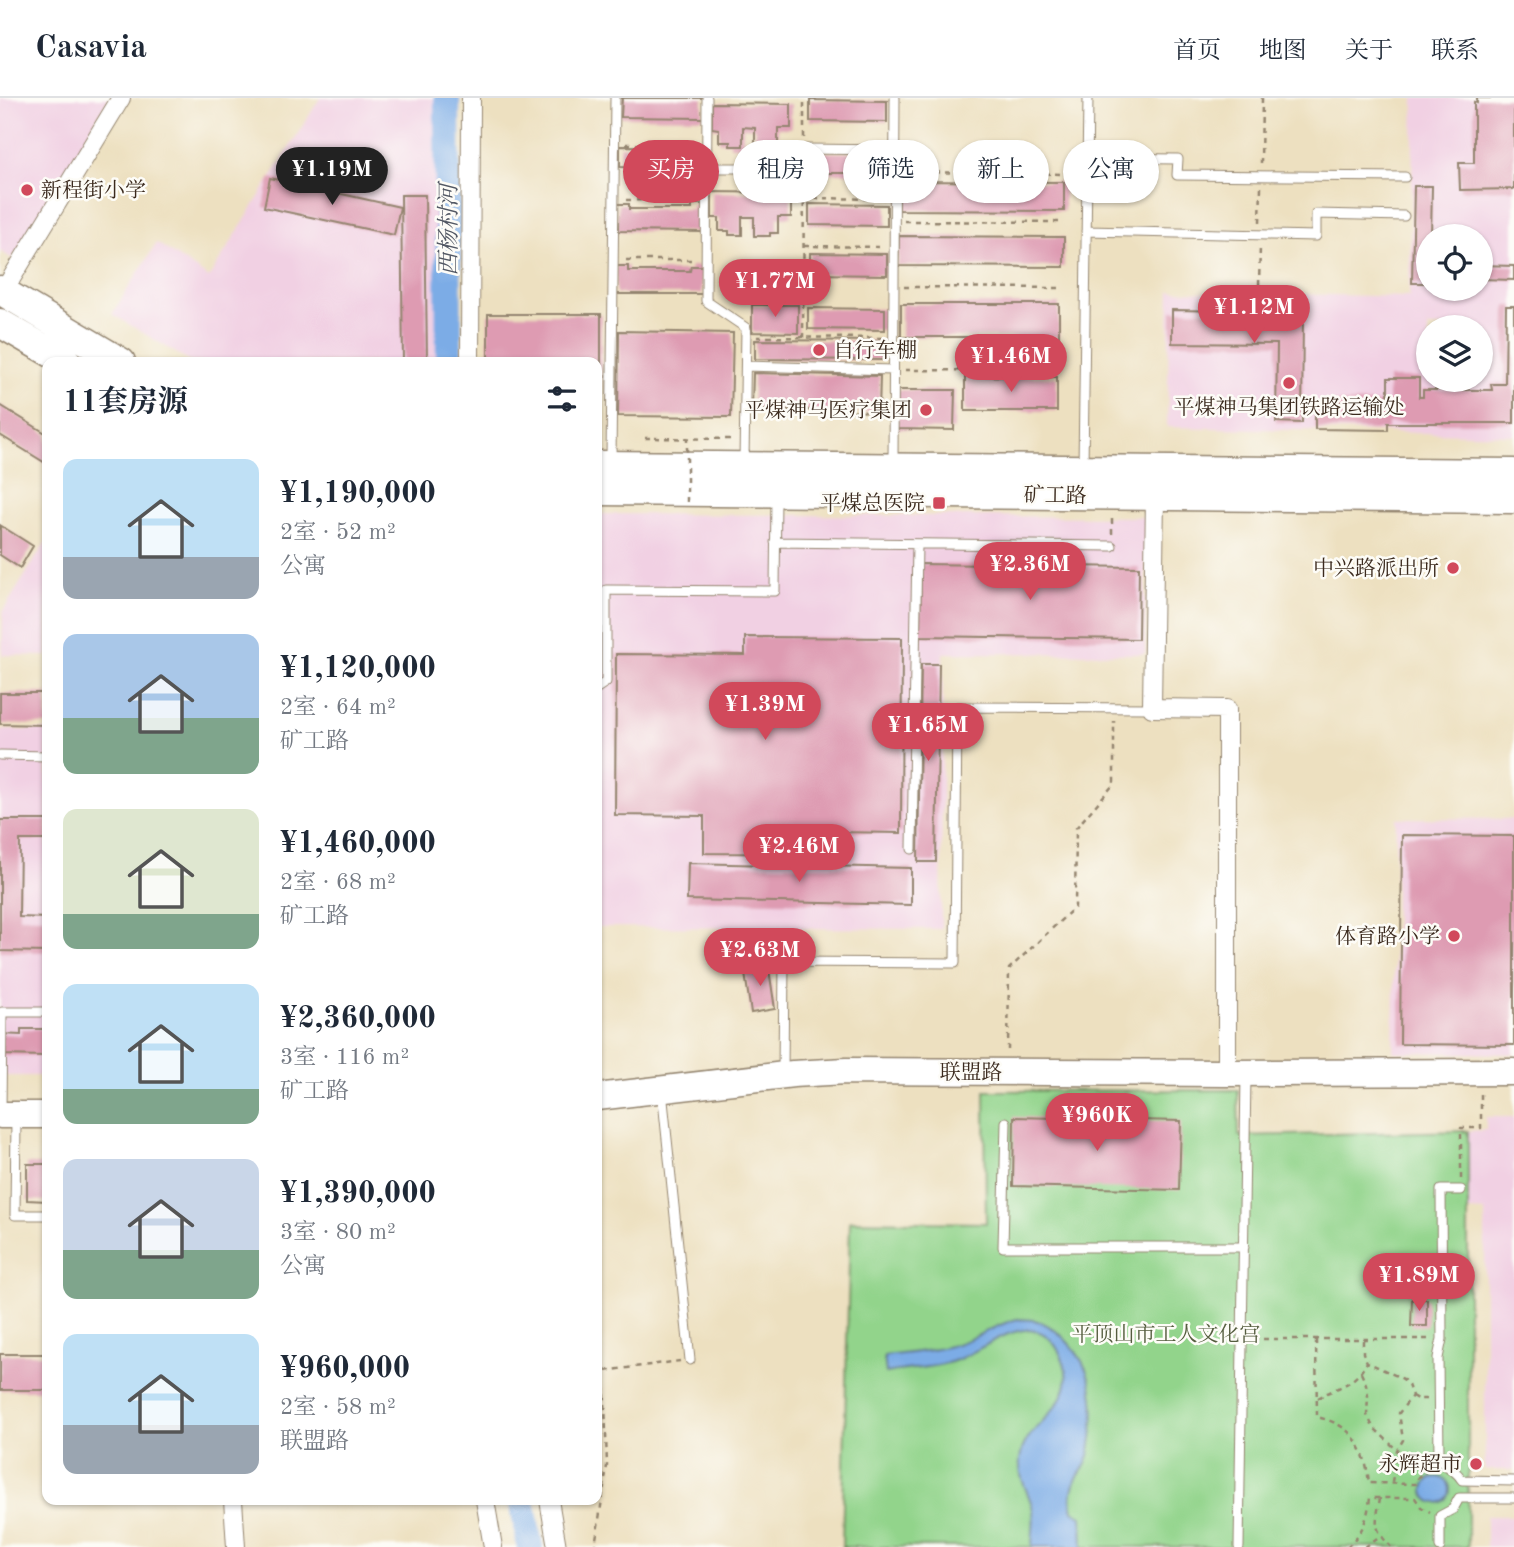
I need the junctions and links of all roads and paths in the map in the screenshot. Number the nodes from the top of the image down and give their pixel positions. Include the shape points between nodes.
1 (121, 98) edge
2 (471, 98) edge
3 (615, 98) edge
4 (707, 98) edge
5 (804, 98) edge
6 (895, 98) edge
7 (1088, 98) edge
8 (1262, 98) edge
9 (707, 140) edge
10 (804, 140) edge
11 (895, 140) edge
12 (1087, 140) edge
13 (619, 144) dead end
14 (623, 144) edge
15 (1159, 159) edge
16 (939, 173) edge
17 (1063, 174) edge
18 (1261, 176) junction
19 (1405, 177) dead end
20 (619, 200) dead end
21 (623, 200) edge
22 (707, 203) edge
23 (804, 203) edge
24 (894, 203) edge
25 (1086, 203) edge
26 (1404, 216) dead end
27 (894, 221) junction
28 (1063, 222) dead end
29 (1086, 232) junction
30 (1260, 235) junction
31 (804, 246) junction
32 (894, 247) junction
33 (619, 260) dead end
34 (706, 260) junction
35 (1259, 285) dead end
36 (894, 287) junction
37 (1061, 288) dead end
38 (1, 291) edge
39 (0, 323) edge
40 (746, 336) junction
41 (803, 338) junction
42 (893, 338) junction
43 (58, 357) edge
44 (113, 357) edge
45 (470, 357) edge
46 (746, 366) junction
47 (893, 370) junction
48 (1059, 371) dead end
49 (687, 437) junction
50 (645, 438) dead end
51 (730, 439) dead end
52 (604, 465) edge
53 (744, 467) junction
54 (893, 468) junction
55 (1514, 473) edge
56 (1083, 482) junction
57 (602, 491) edge
58 (776, 493) junction
59 (1112, 495) junction
60 (1155, 496) junction
61 (1514, 499) edge
62 (687, 508) dead end
63 (775, 542) junction
64 (917, 544) junction
65 (1112, 546) joint
66 (602, 685) edge
67 (1114, 708) junction
68 (1152, 708) junction
69 (0, 755) edge
70 (42, 756) edge
71 (912, 849) dead end
72 (42, 1012) edge
73 (1008, 1050) dead end
74 (1514, 1072) edge
75 (1237, 1073) junction
76 (1481, 1073) junction
77 (783, 1075) junction
78 (662, 1089) junction
79 (602, 1096) edge
80 (6, 1115) edge
81 (42, 1115) edge
82 (1006, 1122) dead end
83 (1461, 1190) joint
84 (42, 1215) edge
85 (1244, 1247) junction
86 (1242, 1339) junction
87 (1442, 1339) junction
88 (1316, 1340) junction
89 (1363, 1340) junction
90 (690, 1360) joint
91 (1367, 1362) junction
92 (1361, 1373) junction
93 (1412, 1396) junction
94 (1317, 1398) junction
95 (1438, 1399) junction
96 (1397, 1450) junction
97 (1439, 1458) junction
98 (1514, 1481) edge
99 (1392, 1483) junction
100 (1380, 1498) junction
101 (1514, 1498) edge
102 (602, 1499) edge
103 (233, 1505) edge
104 (486, 1505) edge
105 (550, 1505) edge
106 (601, 1505) edge
107 (1436, 1516) dead end
108 (1380, 1536) junction
109 (236, 1547) edge
110 (493, 1547) edge
111 (557, 1547) edge
112 (593, 1547) edge
113 (1239, 1547) edge
114 (1347, 1547) edge
115 (1365, 1547) edge
116 (1391, 1547) edge
117 (1440, 1547) edge

1 - 38 street
2 - 45 street
3 - 52 lane
4 - 9 lane
5 - 10 path
6 - 11 lane
7 - 12 lane
8 - 18 path
13 - 14 path
15 - 18 lane via 1178,159 1177,175
16 - 17 path
18 - 19 lane
18 - 30 path
20 - 21 path
22 - 34 lane
23 - 31 path
24 - 27 lane
25 - 29 lane
26 - 30 lane via 1316,214 1316,236
27 - 28 path
27 - 32 lane
29 - 30 lane
29 - 56 lane
30 - 35 path
31 - 32 path
31 - 41 path
32 - 36 lane
33 - 34 path
34 - 40 lane via 706,301 746,328
36 - 37 path
36 - 42 lane
38 - 44 main road
39 - 43 main road
40 - 41 path
40 - 46 lane
41 - 42 path
42 - 47 lane
46 - 47 lane
46 - 53 lane
47 - 48 path
47 - 54 lane
49 - 50 path
49 - 51 path
49 - 62 path, bridge
52 - 53 main road, 矿工路
53 - 54 main road, 矿工路
54 - 56 main road, 矿工路
55 - 56 main road, 矿工路
56 - 58 main road, 矿工路
56 - 59 main road, 矿工路
57 - 58 main road, 矿工路
58 - 63 lane
59 - 60 main road, 矿工路
59 - 65 path
60 - 61 main road, 矿工路
60 - 68 street
63 - 64 lane
63 - 66 lane via 775,591 606,590 606,682
64 - 65 lane
64 - 71 lane
67 - 68 lane
67 - 73 path via 1114,784 1076,828 1075,907 1009,969
67 - 77 lane via 957,707 955,963 784,962
68 - 75 street via 1227,709
69 - 70 lane
72 - 80 lane via 2,1012
74 - 76 street, 联盟路
75 - 76 street, 联盟路
75 - 77 street, 联盟路 via 846,1071
75 - 85 lane
76 - 83 path via 1481,1128 1461,1128
77 - 78 street, 联盟路
78 - 79 street, 联盟路
78 - 90 lane
80 - 81 street
80 - 84 lane via 15,1215
82 - 85 lane via 1003,1247
83 - 87 lane via 1441,1190
85 - 86 lane
86 - 88 path
86 - 113 lane
87 - 89 path
87 - 95 lane
88 - 89 path
88 - 94 path
89 - 91 path
90 - 102 path via 604,1371 607,1466
91 - 92 path
91 - 93 path via 1403,1379
92 - 94 path via 1348,1385
92 - 96 path via 1368,1396 1367,1415
93 - 95 path
93 - 96 path via 1399,1413 1403,1440
94 - 99 path via 1317,1417 1338,1424 1357,1441 1369,1483
95 - 97 lane
96 - 99 path
97 - 98 lane via 1462,1480
97 - 99 path via 1415,1484
100 - 107 path via 1415,1499
100 - 108 path via 1376,1524
100 - 114 path via 1370,1498 1364,1527
101 - 117 lane via 1459,1498 1453,1509 1440,1516
103 - 109 street
104 - 110 street
105 - 111 street
106 - 112 path
108 - 115 path
108 - 116 path

